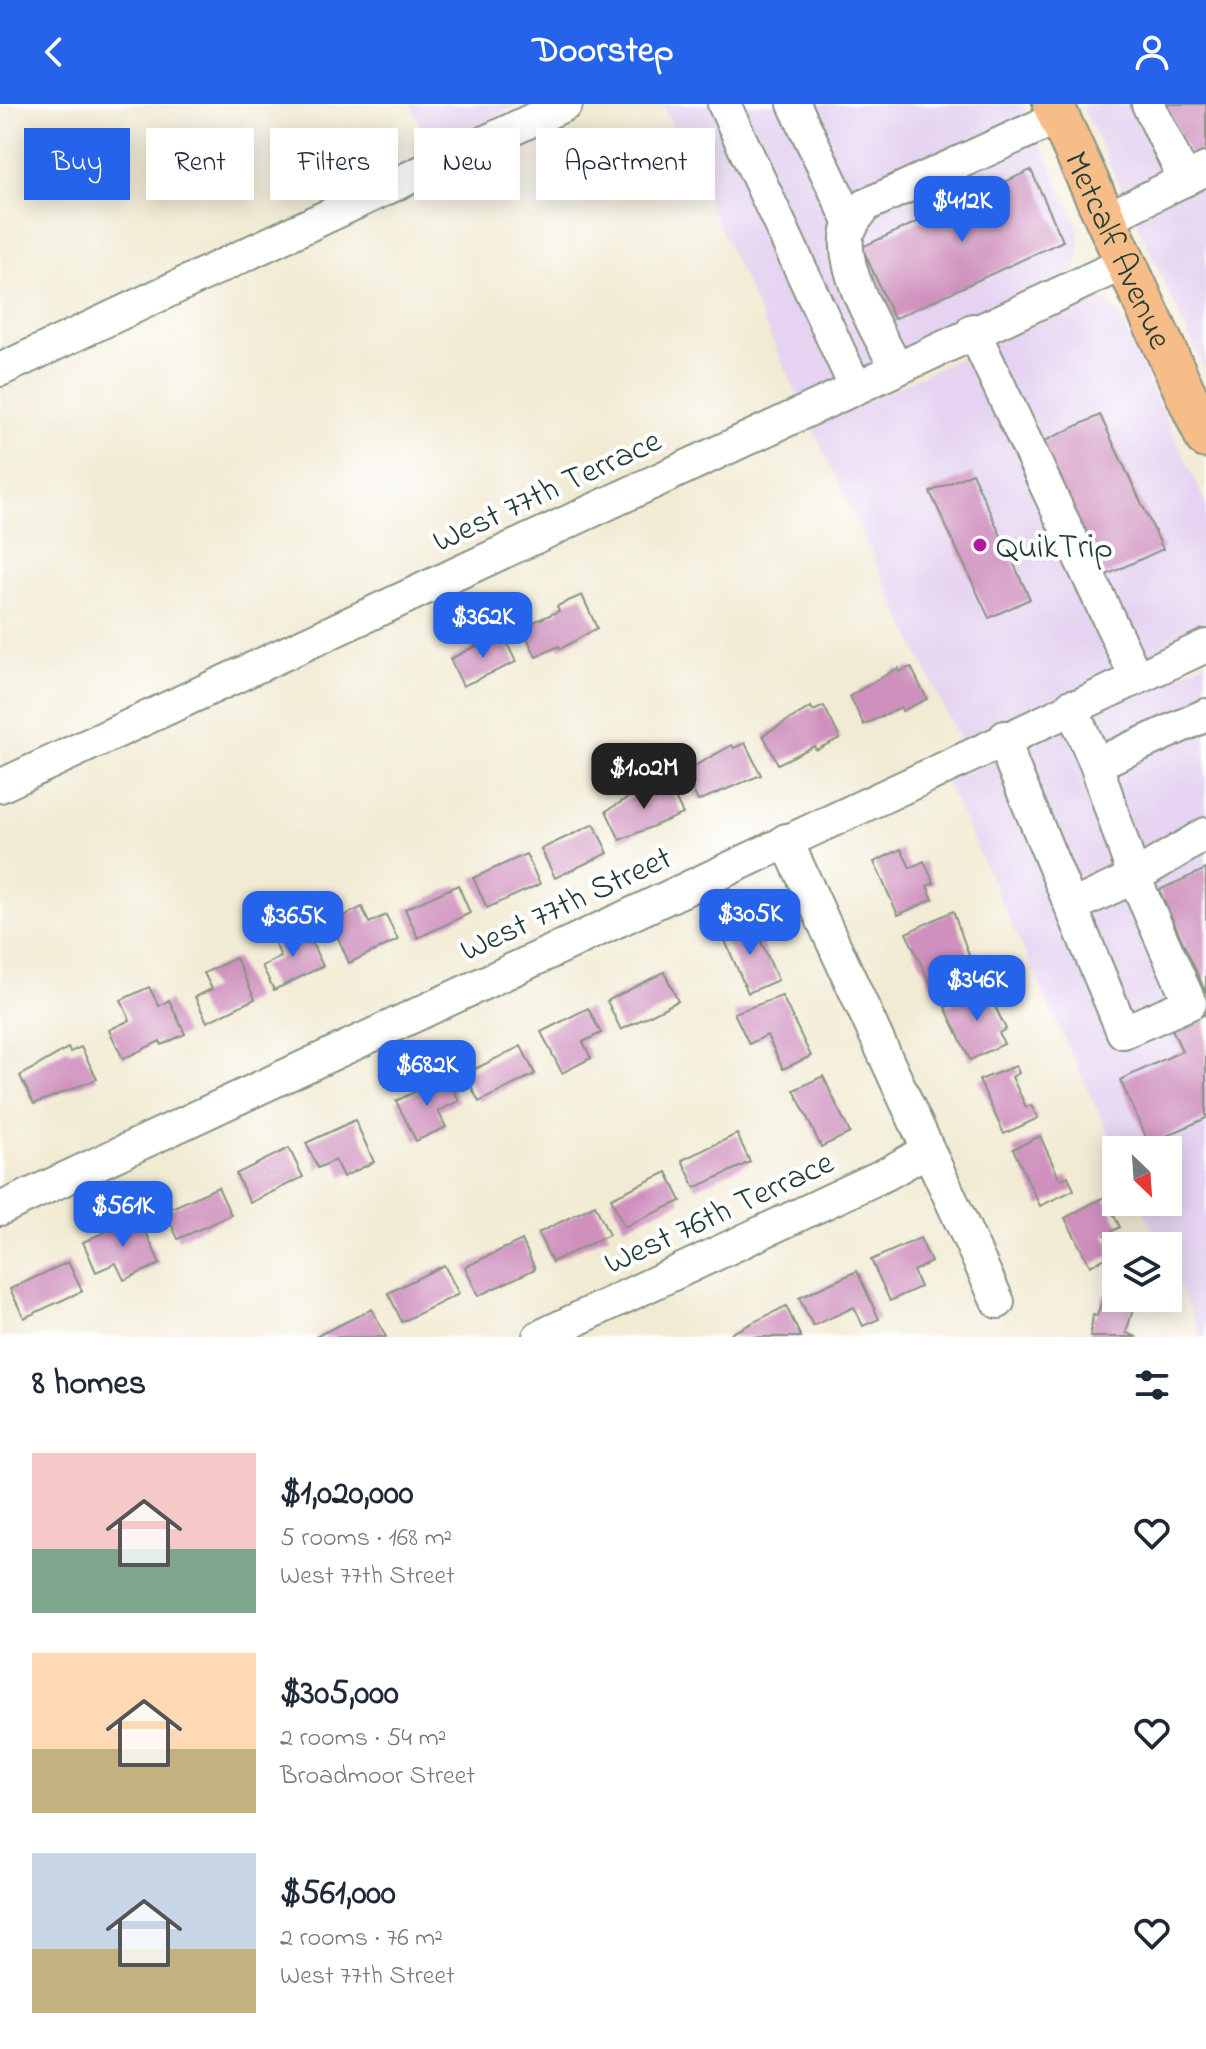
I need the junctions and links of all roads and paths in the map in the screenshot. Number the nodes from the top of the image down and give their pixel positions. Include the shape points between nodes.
1 (566, 104) edge
2 (724, 104) edge
3 (794, 104) edge
4 (1148, 104) edge
5 (1056, 111) edge
6 (1195, 175) edge
7 (1106, 219) junction
8 (852, 226) junction
9 (1125, 263) junction
10 (973, 330) junction
11 (896, 367) junction
12 (0, 370) edge
13 (855, 386) junction
14 (1198, 399) edge
15 (1206, 438) edge
16 (1206, 646) edge
17 (1136, 677) junction
18 (1071, 706) junction
19 (1206, 715) edge
20 (1005, 737) junction
21 (1096, 764) junction
22 (0, 786) edge
23 (1206, 834) edge
24 (786, 840) junction
25 (1134, 877) junction
26 (1073, 906) junction
27 (928, 1150) junction
28 (0, 1209) edge
29 (998, 1302) dead end
30 (539, 1337) edge

1 - 12 street
2 - 13 street
3 - 8 street
4 - 6 street
5 - 7 main road, Metcalf Avenue
5 - 8 street via 866,205
6 - 7 street
7 - 9 main road, Metcalf Avenue
8 - 11 street via 849,252 859,292
9 - 10 street, West 77th Terrace
9 - 14 main road, Metcalf Avenue
10 - 11 street, West 77th Terrace
10 - 17 street
11 - 13 street, West 77th Terrace
13 - 22 street, West 77th Terrace
14 - 15 main road, Metcalf Avenue
16 - 17 street, West 77th Street
17 - 18 street, West 77th Street
18 - 20 street, West 77th Street
18 - 21 street
19 - 21 street
20 - 24 street, West 77th Street
20 - 26 street
21 - 25 street
23 - 25 street
24 - 27 street
24 - 28 street, West 77th Street
25 - 26 street
25 - 26 street via 1190,1003 1123,1032
27 - 29 street
27 - 30 street, West 76th Terrace

